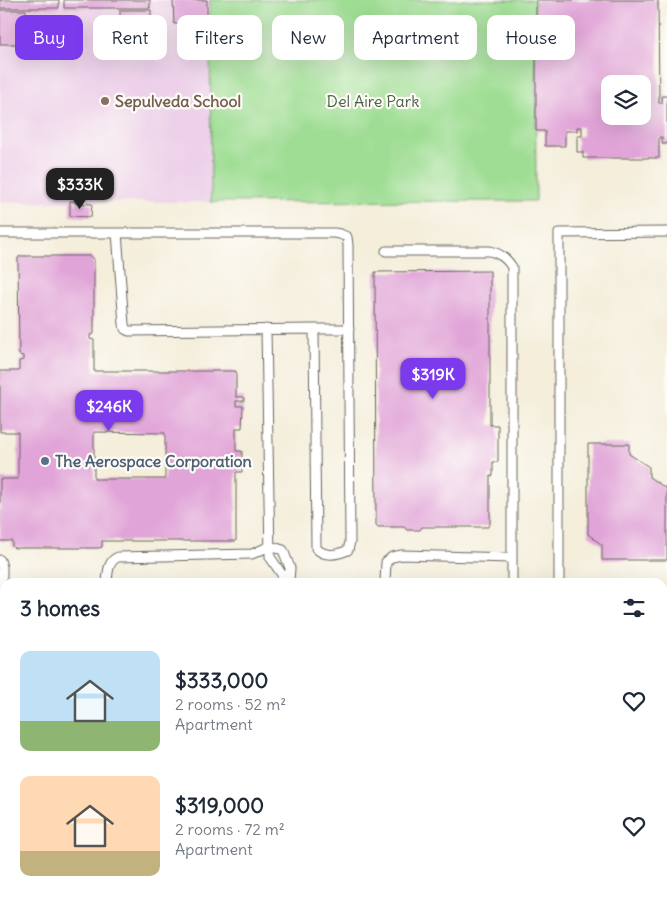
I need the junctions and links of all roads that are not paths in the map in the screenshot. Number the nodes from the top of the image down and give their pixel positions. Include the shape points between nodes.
1 (667, 232) edge
2 (0, 233) edge
3 (117, 233) junction
4 (386, 251) dead end
5 (266, 329) junction
6 (314, 329) junction
7 (349, 329) junction
8 (270, 546) junction
9 (512, 558) junction
10 (0, 560) edge
11 (2, 578) edge
12 (108, 578) edge
13 (285, 578) edge
14 (289, 578) edge
15 (386, 578) edge
16 (512, 578) edge
17 (559, 578) edge

1 - 17 lane via 559,233
2 - 3 lane
3 - 5 lane via 125,329
3 - 7 lane via 340,234 347,237 348,245
4 - 9 lane via 490,252 500,254 512,267
5 - 6 lane
5 - 8 lane
6 - 7 lane
6 - 7 lane via 316,548 323,554 340,554 348,550 350,542
8 - 12 lane via 252,554 118,557 113,559 108,569
8 - 13 lane via 270,557
8 - 14 lane via 283,550 290,568
9 - 15 lane via 402,555 386,562
9 - 16 lane
10 - 11 lane

